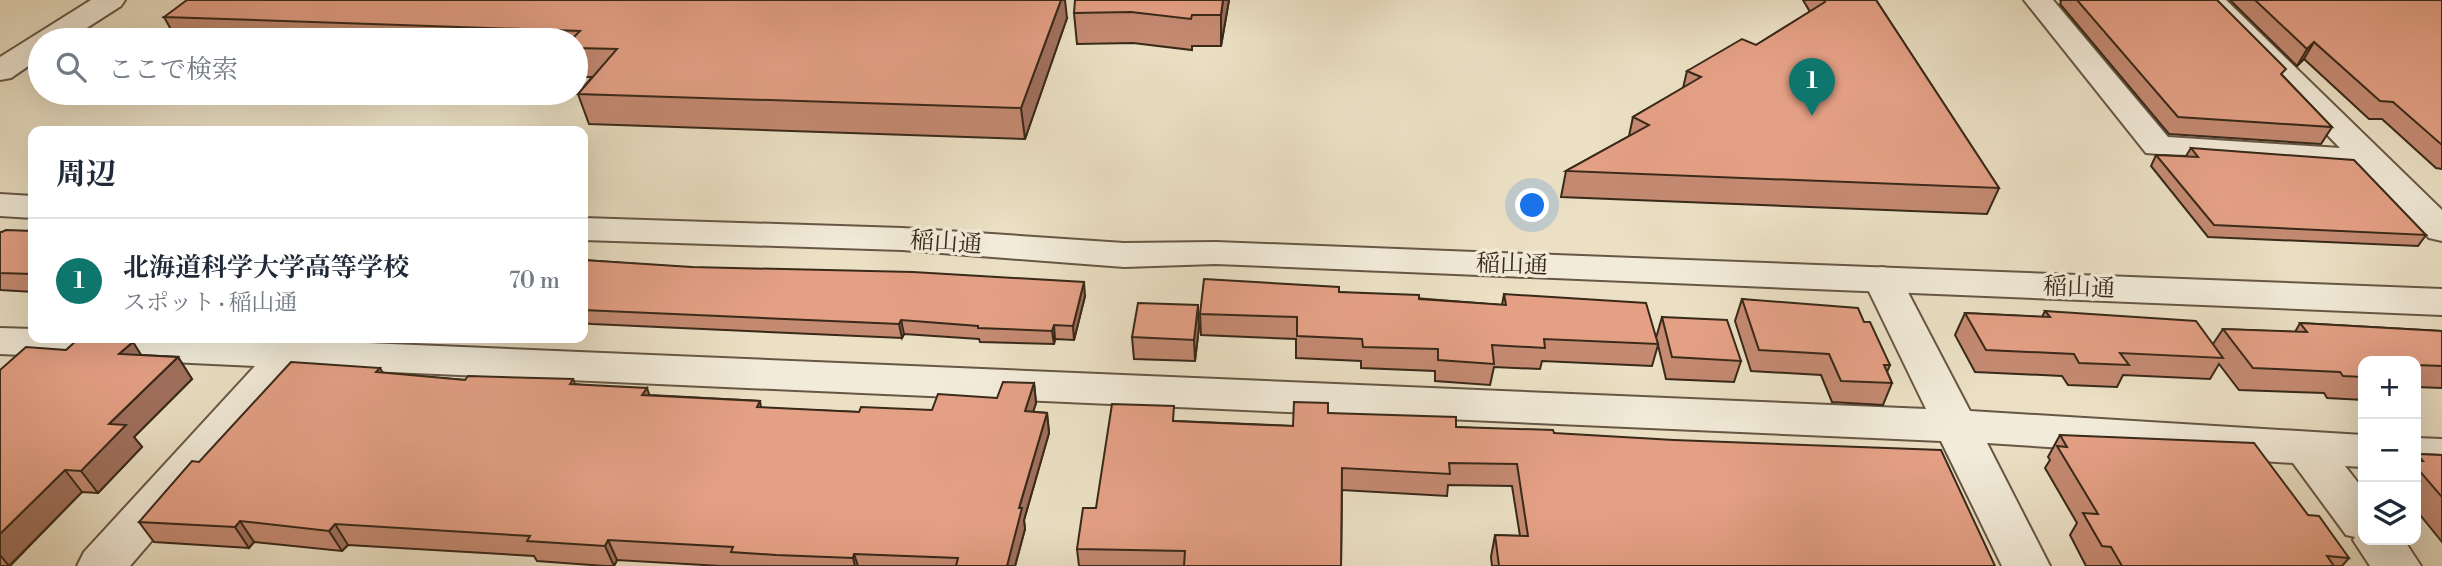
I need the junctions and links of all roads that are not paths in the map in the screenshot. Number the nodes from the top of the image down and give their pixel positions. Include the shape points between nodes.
1 (111, 0) edge
2 (2038, 0) edge
3 (2210, 0) edge
4 (67, 28) edge
5 (28, 53) edge
6 (0, 71) edge
7 (2371, 160) junction
8 (0, 205) edge
9 (28, 207) edge
10 (588, 229) edge
11 (2442, 230) edge
12 (1882, 279) junction
13 (2442, 302) edge
14 (0, 341) edge
15 (28, 342) edge
16 (41, 343) joint
17 (296, 346) edge
18 (0, 380) edge
19 (1955, 426) junction
20 (2306, 448) junction
21 (2358, 451) edge
22 (2421, 454) edge
23 (2442, 455) edge
24 (2358, 516) edge
25 (2381, 545) edge
26 (101, 566) edge
27 (2026, 566) edge
28 (2397, 566) edge

1 - 4 street
2 - 7 street via 2158,146
3 - 7 street
5 - 6 street
7 - 11 street
8 - 9 street
10 - 12 street, 稲山通 via 902,239 1124,255 1216,253
12 - 13 street, 稲山通
12 - 19 street
14 - 15 street
16 - 17 street
16 - 18 street
17 - 19 street
17 - 26 street
19 - 20 street
19 - 27 street
20 - 21 street
20 - 24 street
22 - 23 street
25 - 28 street

